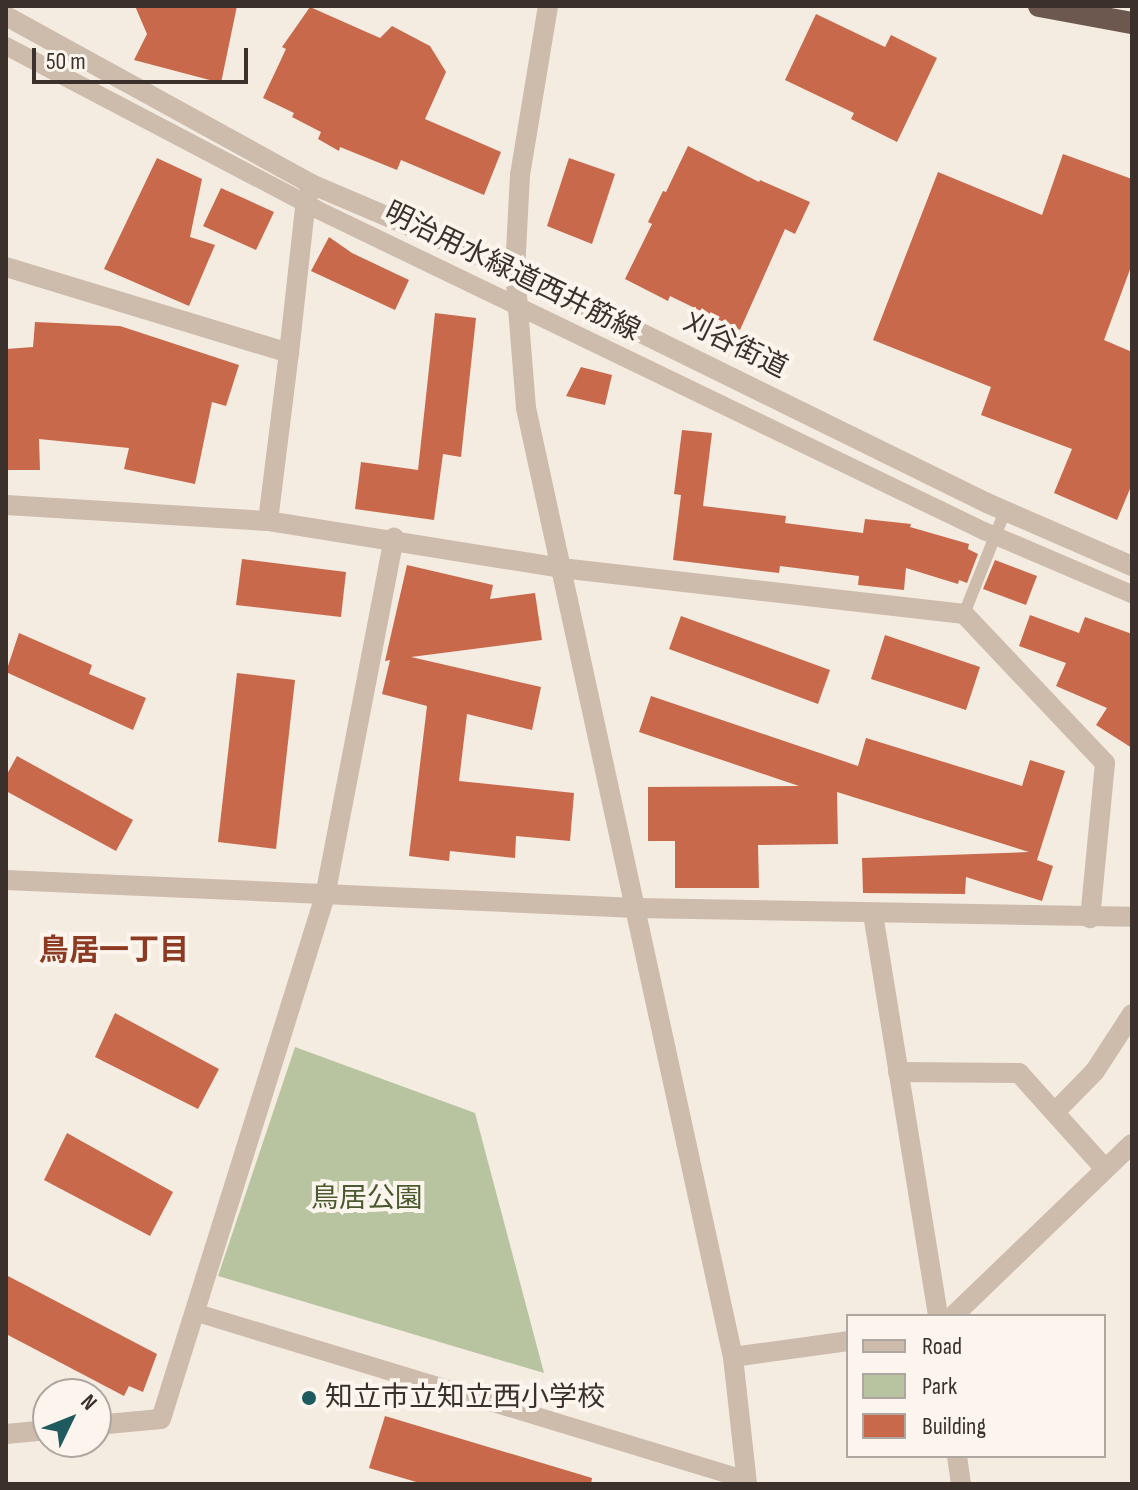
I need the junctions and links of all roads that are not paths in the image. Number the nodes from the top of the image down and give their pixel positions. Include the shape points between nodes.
1 (548, 6) edge
2 (1039, 6) edge
3 (6, 16) edge
4 (1132, 23) edge
5 (6, 46) edge
6 (311, 184) junction
7 (306, 204) junction
8 (6, 267) edge
9 (515, 271) junction
10 (515, 304) junction
11 (289, 353) junction
12 (6, 505) edge
13 (1005, 511) junction
14 (268, 521) junction
15 (995, 536) junction
16 (394, 538) junction
17 (1132, 566) edge
18 (561, 568) junction
19 (1132, 594) edge
20 (964, 614) junction
21 (6, 880) edge
22 (325, 896) junction
23 (636, 908) junction
24 (873, 914) junction
25 (1132, 917) edge
26 (1090, 918) junction
27 (1132, 1014) edge
28 (898, 1072) junction
29 (1055, 1112) junction
30 (1132, 1144) edge
31 (1105, 1169) junction
32 (194, 1312) junction
33 (938, 1314) edge
34 (955, 1314) edge
35 (846, 1341) edge
36 (733, 1357) junction
37 (112, 1424) edge
38 (32, 1432) edge
39 (6, 1434) edge
40 (957, 1458) edge
41 (747, 1482) edge
42 (961, 1484) edge

1 - 9 street via 520,175
2 - 4 highway
3 - 6 street, 刈谷街道
5 - 7 street, 明治用水緑道西井筋線
6 - 7 street
6 - 9 street, 刈谷街道
7 - 10 street, 明治用水緑道西井筋線
7 - 11 street
8 - 11 street
9 - 10 street
9 - 13 street, 刈谷街道
10 - 15 street, 明治用水緑道西井筋線
10 - 18 street via 526,408
11 - 14 street
12 - 14 street
13 - 15 lane
13 - 17 street, 刈谷街道
14 - 16 street
15 - 19 street, 明治用水緑道西井筋線
15 - 20 lane
16 - 18 street
16 - 22 street
18 - 20 street
18 - 23 street
20 - 26 street via 1105,763
21 - 22 street
22 - 23 street
22 - 32 street
23 - 24 street
23 - 36 street
24 - 26 street
24 - 28 street
25 - 26 street
27 - 29 street via 1095,1071
28 - 29 street via 1019,1073
28 - 33 street
29 - 31 street
30 - 31 street
31 - 34 street
32 - 37 street via 161,1419
32 - 41 street
35 - 36 street
36 - 41 street
38 - 39 street
40 - 42 street

